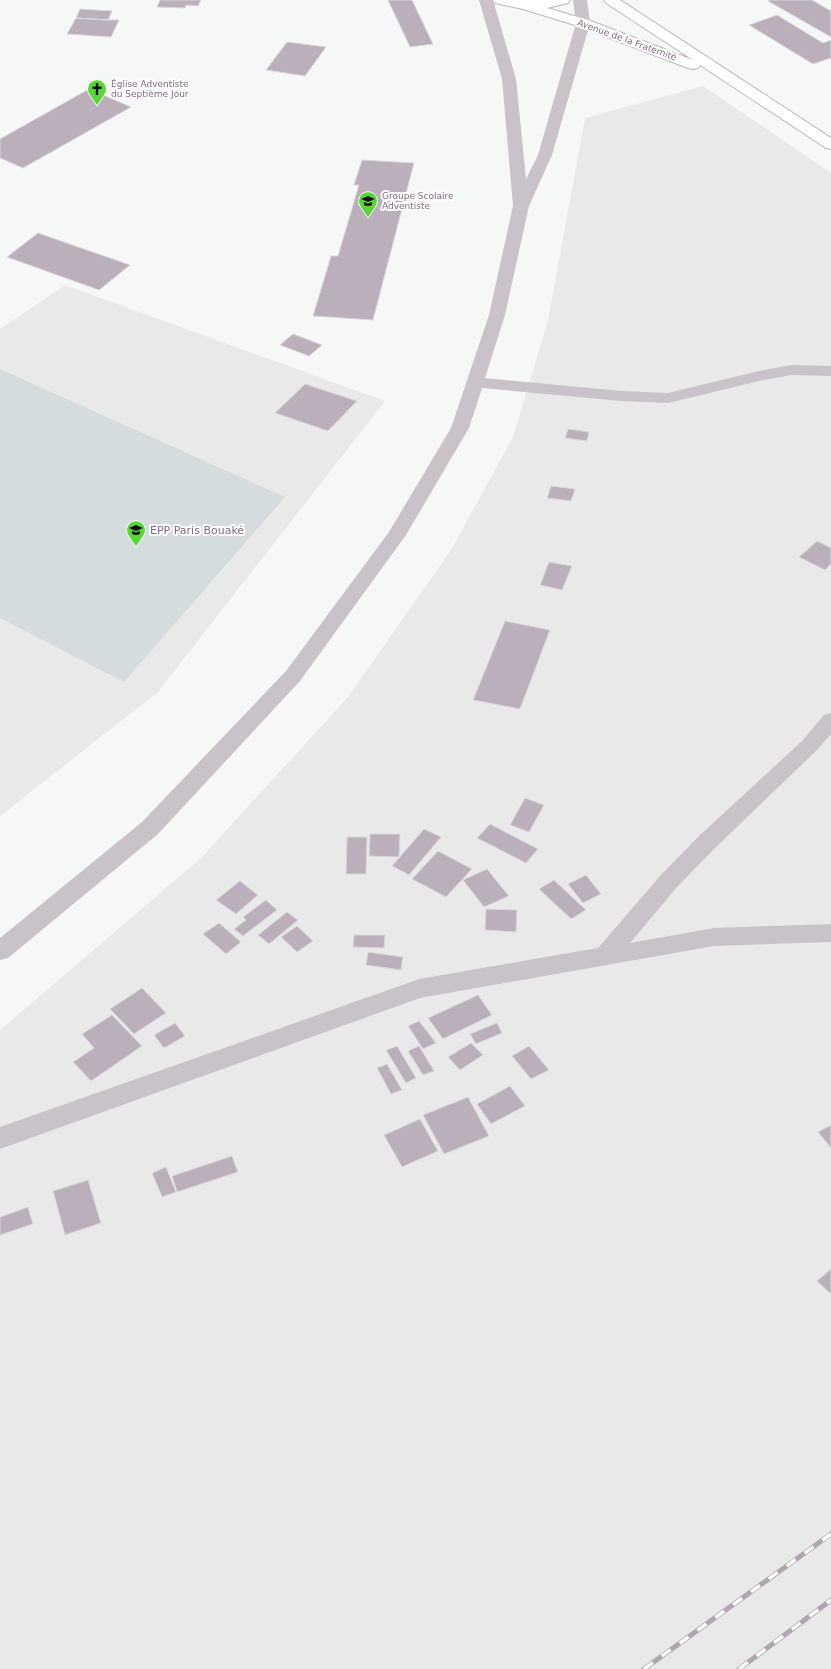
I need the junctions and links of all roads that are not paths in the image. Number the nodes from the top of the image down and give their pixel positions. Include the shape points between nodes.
1 (486, 0) edge
2 (500, 0) edge
3 (563, 0) edge
4 (580, 0) edge
5 (611, 0) edge
6 (525, 5) junction
7 (582, 23) junction
8 (727, 78) junction
9 (831, 145) edge
10 (521, 206) junction
11 (831, 371) edge
12 (475, 382) junction
13 (831, 720) edge
14 (831, 933) edge
15 (0, 951) edge
16 (605, 956) junction
17 (0, 1138) edge

1 - 10 street via 509,79
2 - 6 main road
3 - 6 main road
4 - 7 street
5 - 8 main road, Avenue de la Fraternité
6 - 7 main road, Avenue de la Fraternité
7 - 8 main road, Avenue de la Fraternité
7 - 10 street via 545,155
8 - 9 main road, Avenue de la Fraternité
10 - 12 street via 497,315
11 - 12 street via 790,370 765,374 668,398
12 - 15 street via 460,428 397,535 293,676 150,828
13 - 16 street via 809,746 685,864
14 - 16 street via 714,937
16 - 17 street via 419,989

